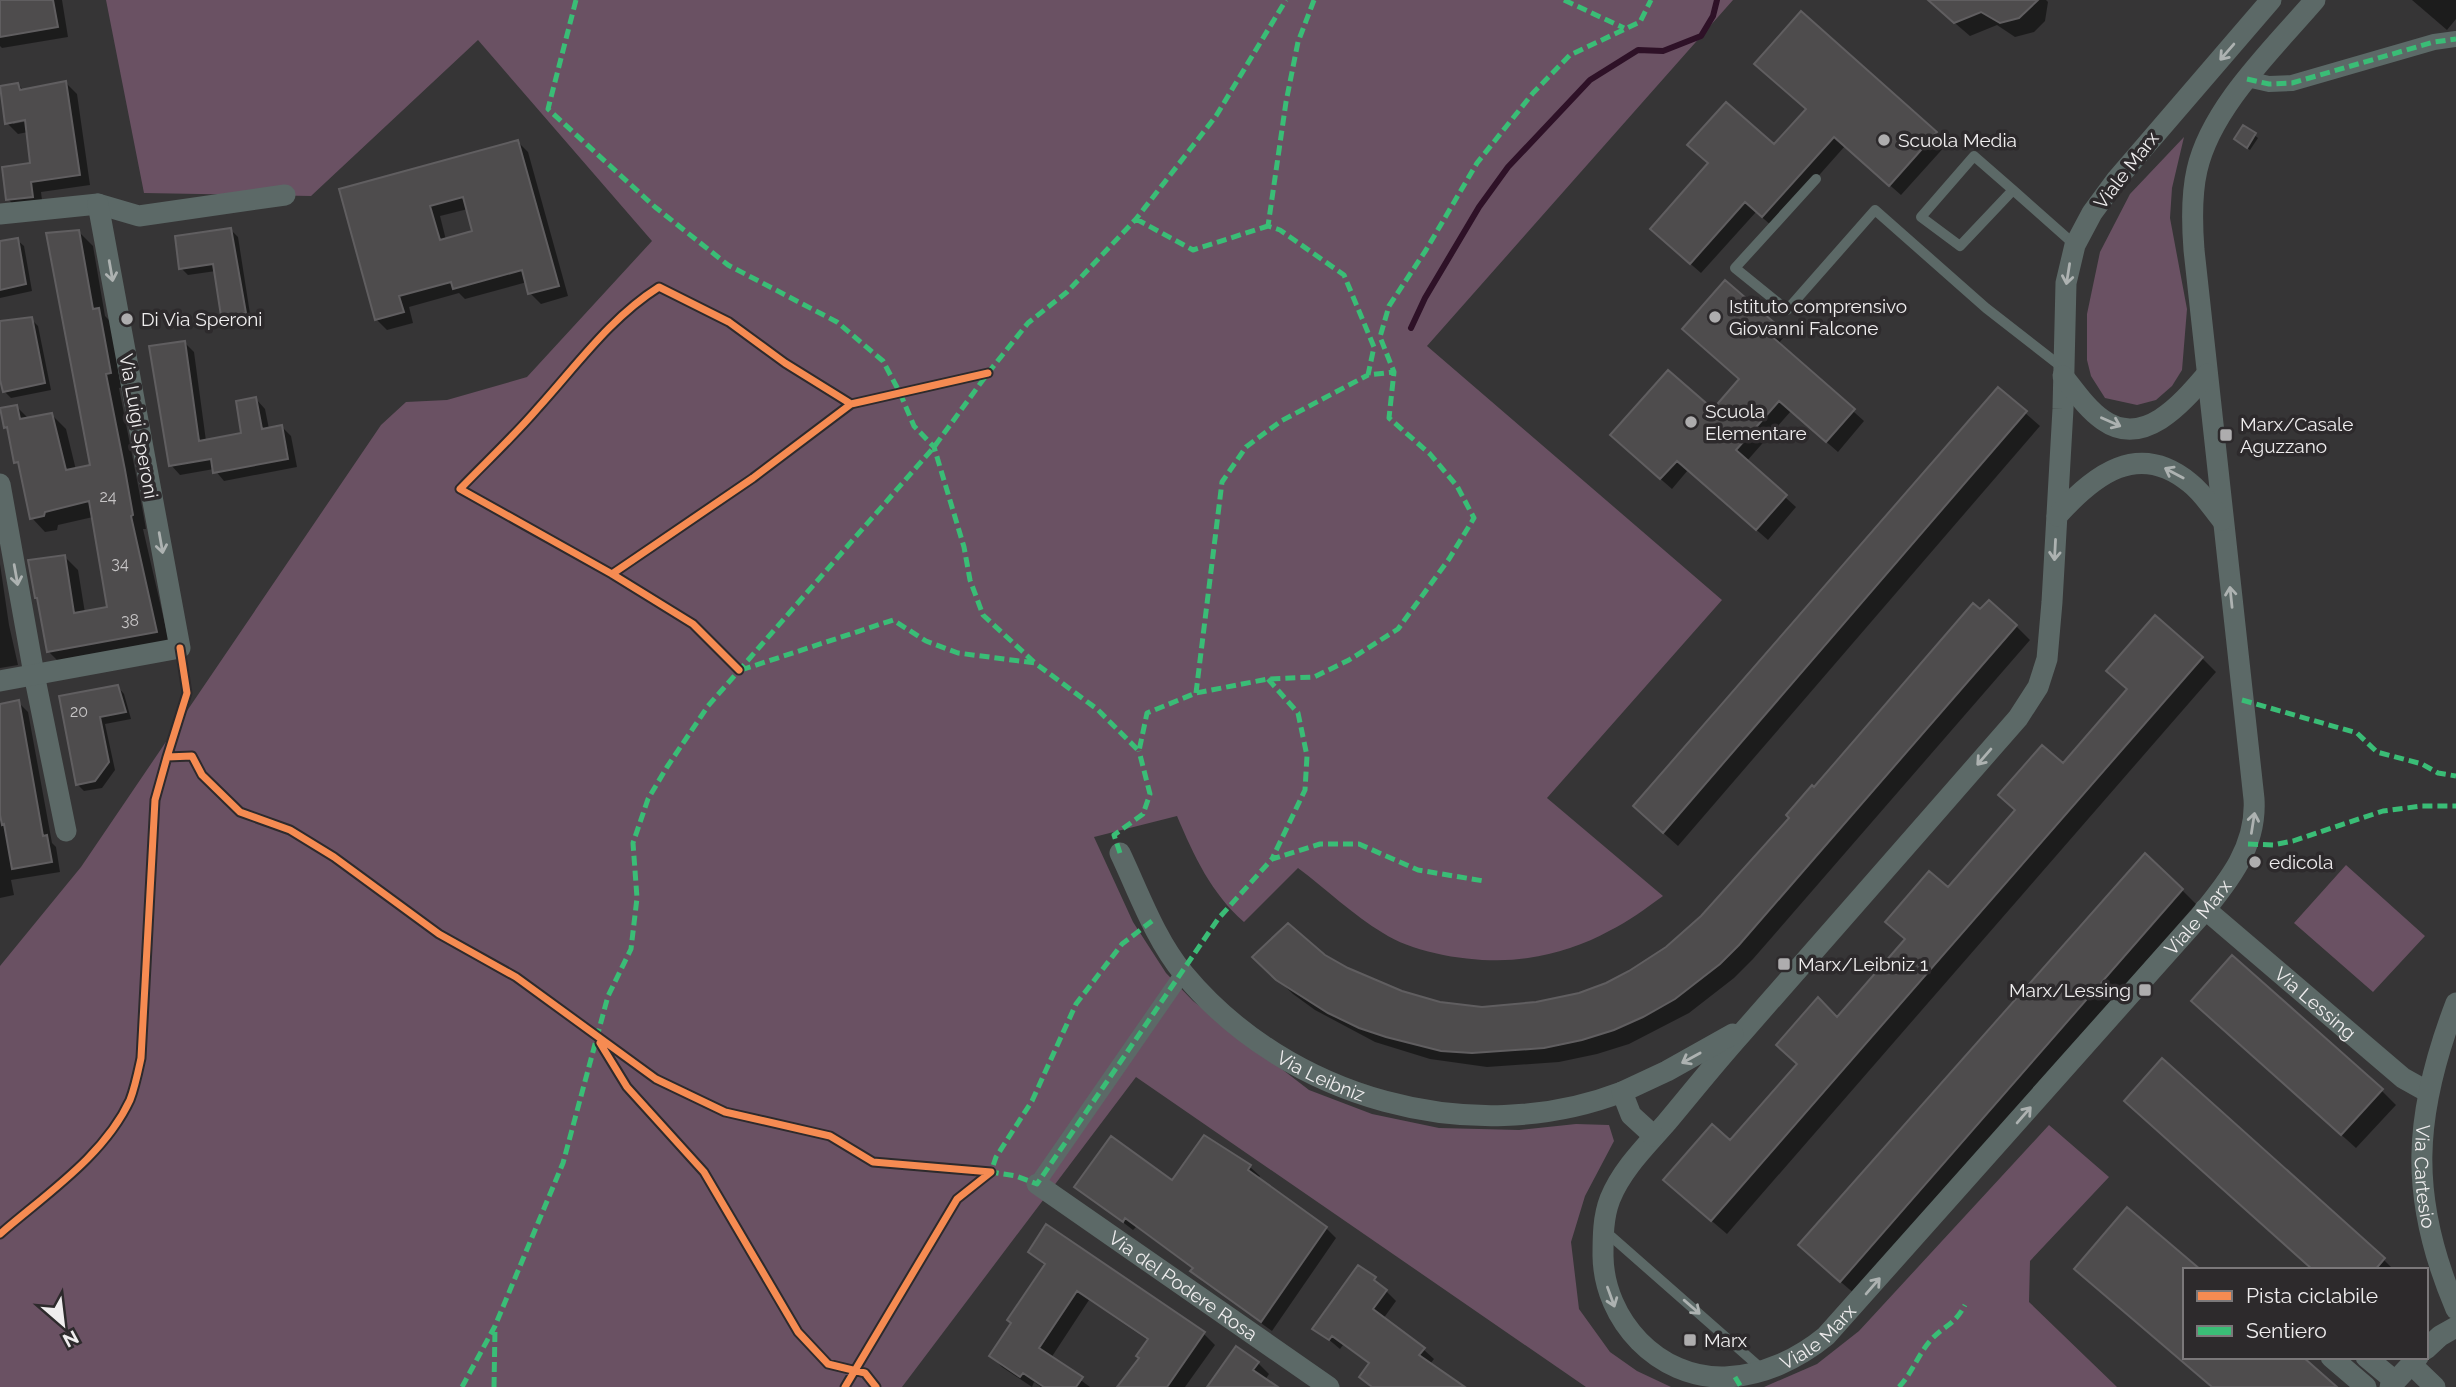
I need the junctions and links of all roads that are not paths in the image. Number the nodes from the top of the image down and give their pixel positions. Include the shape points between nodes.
1 (2271, 0) edge
2 (2315, 0) edge
3 (2456, 39) edge
4 (2247, 79) junction
5 (1816, 179) dead end
6 (2013, 190) junction
7 (285, 195) dead end
8 (98, 204) junction
9 (0, 214) edge
10 (2075, 245) junction
11 (2063, 372) junction
12 (2207, 374) junction
13 (0, 484) edge
14 (2057, 516) junction
15 (2222, 520) junction
16 (34, 674) junction
17 (0, 681) edge
18 (66, 831) dead end
19 (1120, 853) dead end
20 (2205, 909) junction
21 (1183, 973) junction
22 (2456, 1003) edge
23 (1750, 1024) junction
24 (1622, 1092) junction
25 (2428, 1092) junction
26 (1654, 1136) junction
27 (1037, 1184) joint
28 (1604, 1229) junction
29 (2456, 1310) edge
30 (2456, 1327) edge
31 (2428, 1347) edge
32 (2333, 1359) edge
33 (2369, 1359) edge
34 (2416, 1359) edge
35 (2419, 1359) edge
36 (1763, 1370) junction
37 (2393, 1384) edge
38 (1329, 1387) edge
39 (2366, 1387) edge
40 (2435, 1387) edge

1 -> 10 street, Viale Marx via 2145,144 2099,203
2 - 4 street, Viale Marx
3 - 4 street via 2292,83
4 - 12 street, Viale Marx via 2208,138 2194,189 2193,230
5 - 11 lane via 1735,268 1787,310 1875,210
6 - 6 lane via 1961,246 1921,217 1974,156
6 - 10 lane
7 - 8 street via 139,216
8 - 9 street
8 -> 16 street, Via Luigi Speroni via 180,649
10 -> 11 street, Viale Marx via 2066,283
11 -> 12 street via 2103,420 2129,428 2165,416
11 - 14 street, Viale Marx
12 - 15 street, Viale Marx
13 -> 16 street
15 -> 14 street via 2182,477 2147,464 2104,474
14 -> 23 street, Viale Marx via 2047,659 2034,696
20 -> 15 street, Viale Marx via 2240,861 2254,820
16 - 17 street
16 - 18 street
19 - 21 street, Via Leibniz via 1162,941
20 - 25 street, Via Lessing via 2403,1078
36 -> 20 street, Viale Marx via 1810,1349 1837,1326
21 - 24 street, Via Leibniz via 1226,1015 1284,1058 1335,1084 1393,1103 1461,1115 1509,1115 1571,1107
21 - 27 street
22 - 25 street, Via Cartesio
23 -> 24 street, Via Leibniz
23 - 26 street, Viale Marx
24 - 26 street via 1631,1115
25 - 29 street, Via Cartesio via 2422,1161 2426,1220
26 - 28 street, Viale Marx via 1615,1189
27 - 38 street, Via del Podere Rosa
28 -> 36 lane
28 -> 36 street, Viale Marx via 1604,1277 1611,1299 1625,1325 1645,1347 1676,1367 1702,1375 1723,1378
30 - 31 street
32 - 39 street
33 - 37 street
34 - 37 street
35 - 40 street

